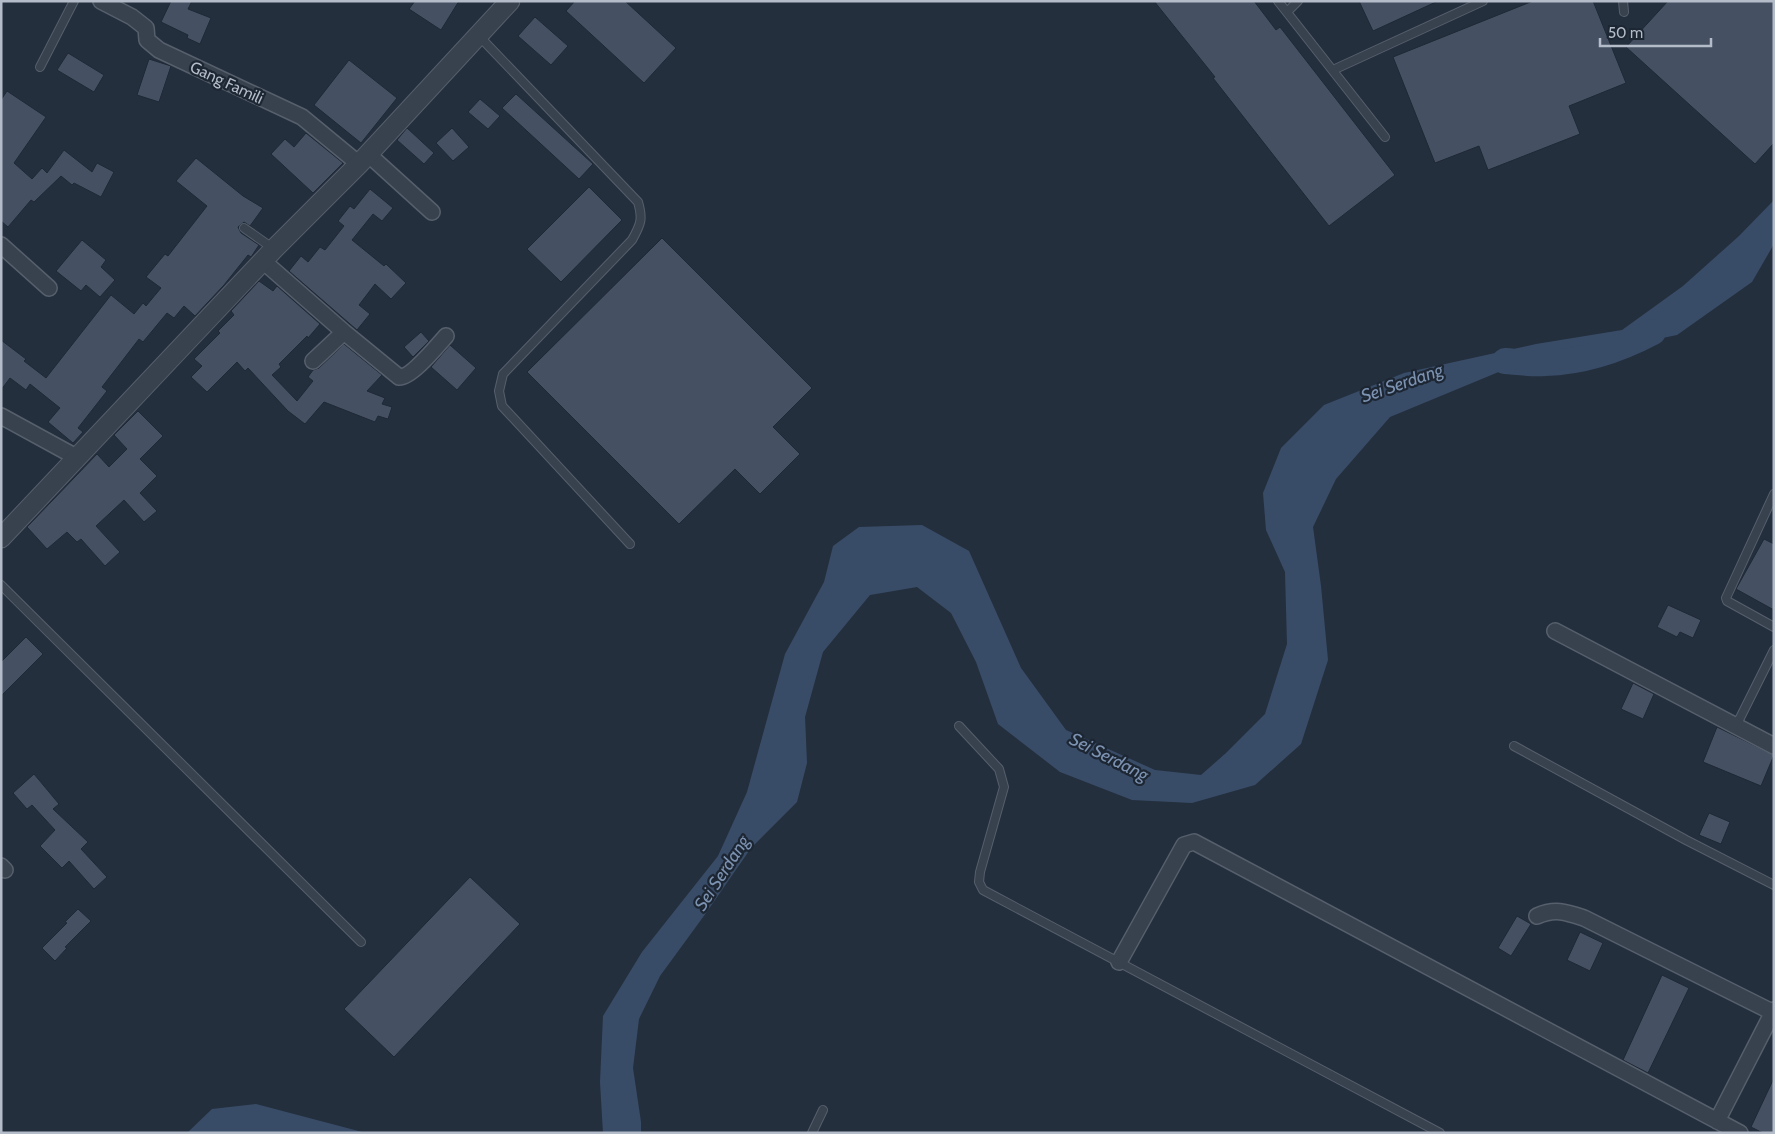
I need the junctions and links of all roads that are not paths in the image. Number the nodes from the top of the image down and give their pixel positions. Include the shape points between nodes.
1 (74, 1) edge
2 (101, 1) edge
3 (510, 1) edge
4 (1278, 1) edge
5 (1298, 1) edge
6 (1483, 1) edge
7 (1623, 1) edge
8 (1286, 12) junction
9 (1624, 12) dead end
10 (478, 35) junction
11 (40, 67) dead end
12 (1332, 70) junction
13 (1386, 137) dead end
14 (363, 159) junction
15 (432, 212) dead end
16 (244, 228) dead end
17 (1, 246) edge
18 (268, 255) junction
19 (49, 288) dead end
20 (344, 332) junction
21 (446, 336) dead end
22 (313, 361) dead end
23 (1, 416) edge
24 (76, 457) junction
25 (1774, 494) edge
26 (1, 538) edge
27 (630, 544) dead end
28 (1, 585) edge
29 (1774, 627) edge
30 (1556, 631) dead end
31 (1774, 650) edge
32 (959, 726) dead end
33 (1736, 726) junction
34 (1514, 746) dead end
35 (1774, 746) edge
36 (1774, 885) edge
37 (1536, 916) dead end
38 (361, 942) dead end
39 (1119, 962) junction
40 (1773, 1012) edge
41 (823, 1110) dead end
42 (1717, 1121) junction
43 (812, 1133) edge
44 (1440, 1133) edge
45 (1740, 1133) edge

1 - 11 lane
2 - 14 street, Gang Famili via 146,28 147,40 159,50 302,117
3 - 10 street
4 - 8 lane
5 - 8 lane
6 - 12 lane
7 - 9 lane
8 - 12 lane
10 - 14 street
10 - 27 lane via 638,202 641,224 632,240 503,374 499,392 502,406
12 - 13 lane
14 - 15 street
14 - 18 street
16 - 18 lane
17 - 19 street
18 - 20 street
18 - 24 street
20 - 21 street via 402,378
20 - 22 street
23 - 24 street
24 - 26 street
25 - 29 lane via 1726,596 1727,601
28 - 38 lane
30 - 33 street
31 - 33 lane
32 - 39 lane via 999,769 1004,787 980,872 979,882 983,890
33 - 35 street
34 - 36 lane
37 - 40 street via 1556,911 1584,918
39 - 42 street via 1184,845 1194,842
39 - 44 lane
40 - 42 street
41 - 43 lane
42 - 45 street

